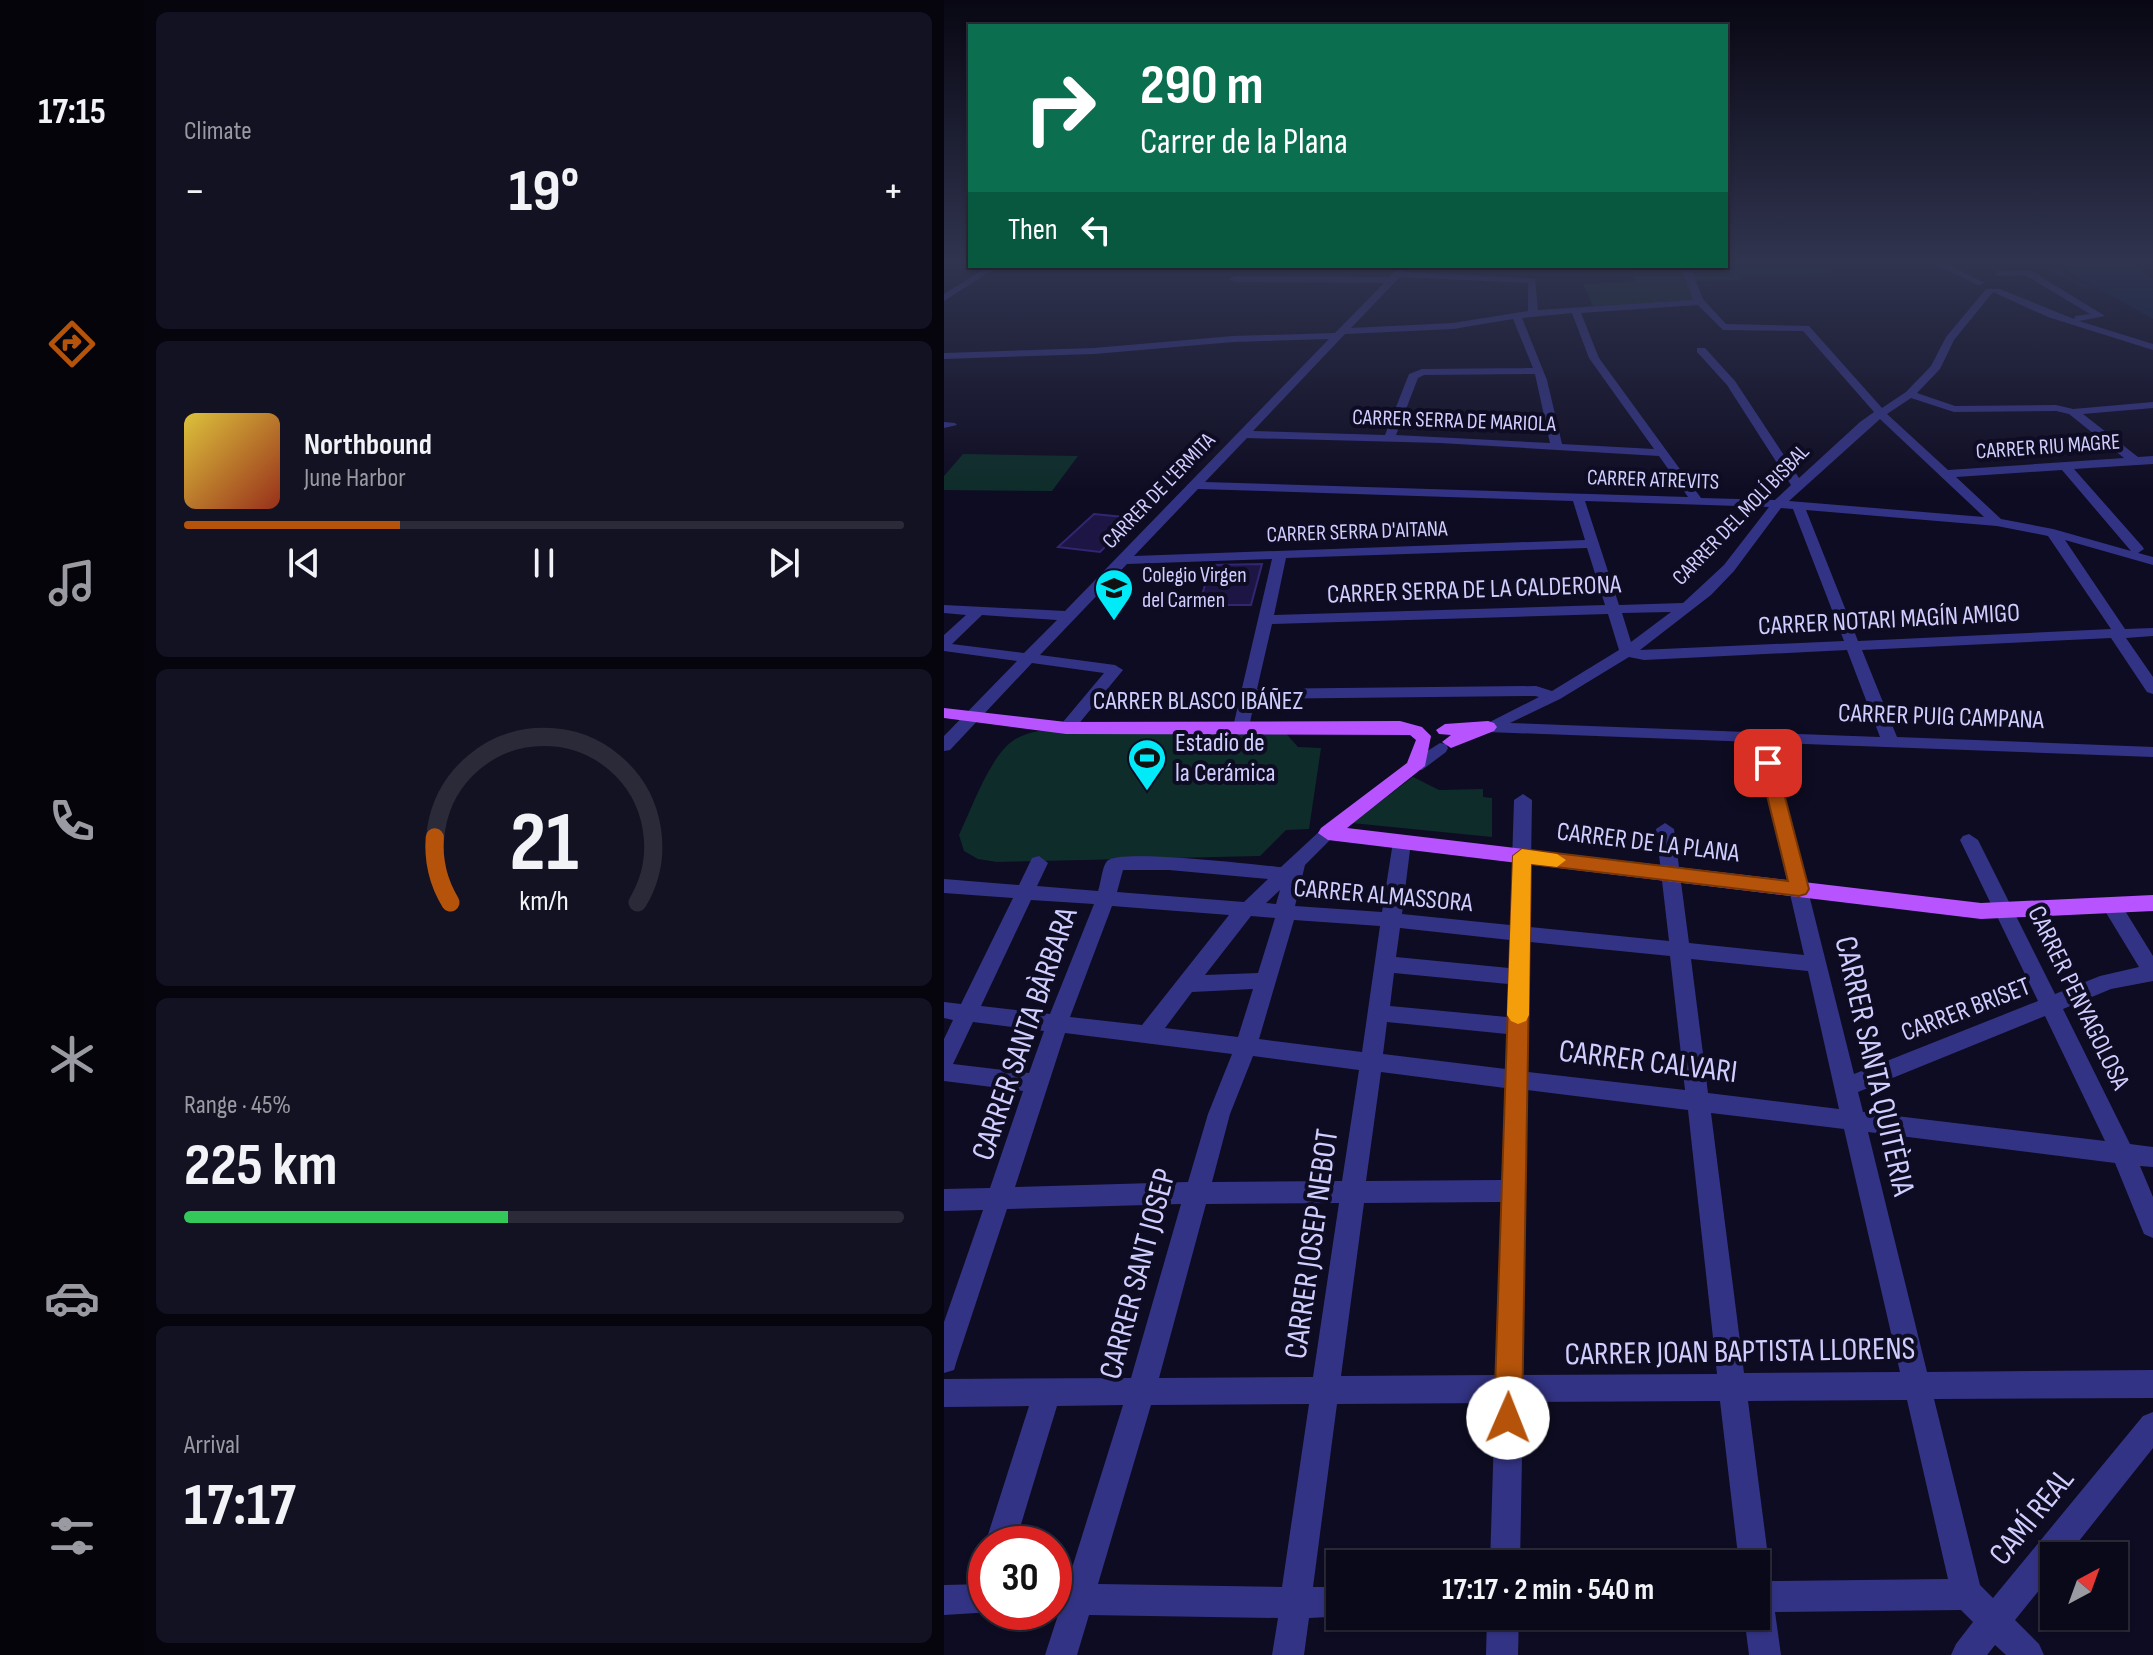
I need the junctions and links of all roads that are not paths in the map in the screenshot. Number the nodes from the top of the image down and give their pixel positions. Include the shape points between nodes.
1 (1247, 338) edge
2 (1335, 338) edge
3 (1525, 338) edge
4 (1586, 338) edge
5 (1815, 338) edge
6 (1950, 338) edge
7 (2125, 338) edge
8 (2153, 347) edge
9 (1701, 350) dead end
10 (944, 356) edge
11 (1537, 371) junction
12 (1910, 394) junction
13 (2153, 405) edge
14 (1881, 412) junction
15 (2073, 412) junction
16 (1243, 434) junction
17 (1389, 438) junction
18 (1556, 445) junction
19 (1663, 453) junction
20 (2153, 460) edge
21 (2135, 461) junction
22 (2065, 466) junction
23 (1946, 474) junction
24 (1195, 485) junction
25 (1798, 486) junction
26 (1578, 498) junction
27 (1698, 502) junction
28 (1778, 504) junction
29 (1798, 505) junction
30 (1997, 522) junction
31 (2053, 533) junction
32 (1593, 544) junction
33 (2153, 547) edge
34 (2131, 551) junction
35 (1280, 555) junction
36 (1123, 560) junction
37 (2153, 561) edge
38 (1686, 607) junction
39 (944, 609) edge
40 (1614, 609) junction
41 (978, 611) junction
42 (1070, 616) junction
43 (1265, 620) junction
44 (2153, 632) edge
45 (2119, 634) junction
46 (944, 645) edge
47 (1853, 646) junction
48 (1627, 652) junction
49 (1028, 659) junction
50 (2153, 689) edge
51 (1250, 694) junction
52 (1554, 696) junction
53 (944, 713) edge
54 (972, 717) junction
55 (1241, 727) junction
56 (1488, 727) junction
57 (1066, 728) junction
58 (1436, 740) junction
59 (1890, 741) junction
60 (944, 746) edge
61 (2153, 752) edge
62 (1768, 763) dead end
63 (1523, 800) dead end
64 (1665, 829) dead end
65 (1328, 833) junction
66 (1969, 840) dead end
67 (1402, 842) junction
68 (1522, 856) junction
69 (1039, 863) dead end
70 (1291, 868) junction
71 (1671, 874) junction
72 (944, 886) edge
73 (1799, 889) junction
74 (1026, 893) junction
75 (1107, 900) junction
76 (2153, 903) edge
77 (2112, 906) junction
78 (1244, 910) junction
79 (2003, 911) junction
80 (1286, 913) junction
81 (1391, 920) junction
82 (1520, 935) junction
83 (1680, 949) junction
84 (1385, 964) junction
85 (1817, 964) junction
86 (2153, 972) edge
87 (1519, 977) junction
88 (1265, 981) junction
89 (1184, 984) junction
90 (2051, 1007) junction
91 (944, 1010) edge
92 (969, 1013) junction
93 (1378, 1013) junction
94 (1057, 1022) junction
95 (1518, 1027) junction
96 (1148, 1034) junction
97 (1246, 1046) junction
98 (944, 1061) edge
99 (1372, 1061) junction
100 (944, 1072) edge
101 (1517, 1078) junction
102 (1038, 1084) junction
103 (1846, 1087) junction
104 (1698, 1100) junction
105 (1853, 1119) junction
106 (2123, 1153) junction
107 (2153, 1157) edge
108 (1514, 1191) junction
109 (1195, 1193) junction
110 (1353, 1193) junction
111 (1001, 1199) junction
112 (944, 1200) edge
113 (2153, 1226) edge
114 (944, 1360) edge
115 (2146, 1383) edge
116 (1917, 1384) junction
117 (1732, 1386) junction
118 (1509, 1388) junction
119 (1325, 1390) junction
120 (1141, 1392) junction
121 (944, 1393) edge
122 (1047, 1393) junction
123 (2153, 1426) edge
124 (1006, 1526) edge
125 (1505, 1550) edge
126 (1752, 1550) edge
127 (1072, 1582) edge
128 (1955, 1585) junction
129 (1770, 1592) edge
130 (968, 1597) edge
131 (1072, 1599) edge
132 (944, 1600) edge
133 (1326, 1603) edge
134 (1295, 1604) junction
135 (1994, 1622) junction
136 (1063, 1630) edge
137 (1503, 1630) edge
138 (1762, 1630) edge
139 (1061, 1655) edge
140 (1288, 1655) edge
141 (1502, 1655) edge
142 (1765, 1655) edge
143 (1967, 1655) edge
144 (2028, 1655) edge

1 - 10 street
2 - 16 street, CARRER DE L'ERMITA
3 - 11 street
4 - 19 street via 1594,358
5 - 14 street
6 - 12 street, CARRER DEL MOLÍ BISBAL via 1936,367
7 - 8 street
9 - 25 street via 1731,383
11 - 17 street via 1413,376
11 - 18 street
12 - 14 street, CARRER DEL MOLÍ BISBAL
12 - 15 street via 1954,409
13 - 15 street
14 - 23 street
14 - 25 street, CARRER DEL MOLÍ BISBAL
15 - 21 street
16 - 17 street, CARRER SERRA DE MARIOLA
16 - 24 street, CARRER DE L'ERMITA
17 - 18 street, CARRER SERRA DE MARIOLA
18 - 19 street, CARRER SERRA DE MARIOLA
19 - 27 street
20 - 21 street, CARRER RIU MAGRE
21 - 22 street, CARRER RIU MAGRE
22 - 23 street, CARRER RIU MAGRE
22 - 34 street
23 - 30 street
24 - 26 street, CARRER ATREVITS
24 - 36 street, CARRER DE L'ERMITA
25 - 28 street, CARRER DEL MOLÍ BISBAL
26 - 27 street, CARRER ATREVITS
26 - 32 street
27 - 28 street, CARRER ATREVITS
28 - 29 street, CARRER ATREVITS
28 - 38 street, CARRER DEL MOLÍ BISBAL via 1729,568
29 - 30 street, CARRER ATREVITS
29 - 47 street
30 - 31 street, CARRER ATREVITS
31 - 34 street, CARRER ATREVITS
31 - 45 street
32 - 35 street, CARRER SERRA D'AITANA
32 - 40 street
33 - 34 street
34 - 37 street, CARRER ATREVITS
35 - 36 street, CARRER SERRA D'AITANA
35 - 43 street
36 - 42 street, CARRER DE L'ERMITA
38 - 40 street, CARRER SERRA DE LA CALDERONA
38 - 48 street, CARRER DEL MOLÍ BISBAL
39 - 41 street
40 - 43 street, CARRER SERRA DE LA CALDERONA
40 - 48 street
41 - 42 street
41 - 46 street
42 - 49 street, CARRER DE L'ERMITA
43 - 51 street
44 - 45 street, CARRER NOTARI MAGÍN AMIGO
45 - 47 street, CARRER NOTARI MAGÍN AMIGO
45 - 50 street
46 - 49 street
47 - 48 street, CARRER NOTARI MAGÍN AMIGO
47 - 59 street
48 - 52 street, CARRER DEL MOLÍ BISBAL
49 - 54 street, CARRER DE L'ERMITA
49 - 57 street via 1115,670
51 - 52 street via 1536,691
51 - 55 street
52 - 56 street, CARRER DEL MOLÍ BISBAL
53 - 54 main road, CARRER BLASCO IBÁÑEZ
54 - 57 main road, CARRER BLASCO IBÁÑEZ
54 - 60 street, CARRER DE L'ERMITA
55 - 57 main road, CARRER BLASCO IBÁÑEZ
55 - 58 main road, CARRER BLASCO IBÁÑEZ via 1400,727
56 - 58 main road, CARRER DEL MOLÍ BISBAL
56 - 59 street, CARRER PUIG CAMPANA
58 - 65 main road via 1416,766
59 - 61 street, CARRER PUIG CAMPANA
62 - 73 street, CARRER SANTA QUITÈRIA
63 - 68 street
64 - 71 street
65 - 67 main road, CARRER DE LA PLANA
65 - 70 street
66 - 79 street, CARRER PENYAGOLOSA
67 - 68 main road, CARRER DE LA PLANA
67 - 81 street, CARRER JOSEP NEBOT
68 - 71 main road, CARRER DE LA PLANA
68 - 82 street
69 - 74 street
70 - 75 street, CARRER SANTA BÀRBARA via 1115,864
70 - 78 street
70 - 80 street, CARRER SANT JOSEP
71 - 73 main road, CARRER DE LA PLANA
71 - 83 street
72 - 74 street, CARRER ALMASSORA
73 - 79 main road, CARRER DE LA PLANA
73 - 85 street, CARRER SANTA QUITÈRIA
74 - 75 street, CARRER ALMASSORA
74 - 92 street
75 - 78 street, CARRER ALMASSORA
75 - 94 street, CARRER SANTA BÀRBARA
76 - 77 main road, CARRER DE LA PLANA
77 - 79 main road, CARRER DE LA PLANA
77 - 86 street
78 - 80 street, CARRER ALMASSORA
78 - 89 street
79 - 90 street, CARRER PENYAGOLOSA
80 - 81 street, CARRER ALMASSORA
80 - 88 street, CARRER SANT JOSEP
81 - 82 street, CARRER ALMASSORA
81 - 84 street, CARRER JOSEP NEBOT
82 - 83 street, CARRER ALMASSORA
82 - 87 street
83 - 85 street, CARRER ALMASSORA
83 - 104 street
84 - 87 street
84 - 93 street, CARRER JOSEP NEBOT
85 - 103 street, CARRER SANTA QUITÈRIA
86 - 90 street, CARRER BRISET via 2107,982
87 - 95 street
88 - 89 street
88 - 97 street, CARRER SANT JOSEP
89 - 96 street
90 - 103 street, CARRER BRISET
90 - 106 street, CARRER PENYAGOLOSA
91 - 92 street, CARRER CALVARI
92 - 94 street, CARRER CALVARI
92 - 98 street
93 - 95 street
93 - 99 street, CARRER JOSEP NEBOT
94 - 96 street, CARRER CALVARI
94 - 102 street, CARRER SANTA BÀRBARA
95 - 101 street
96 - 97 street, CARRER CALVARI
97 - 99 street, CARRER CALVARI
97 - 109 street, CARRER SANT JOSEP
99 - 101 street, CARRER CALVARI
99 - 110 street, CARRER JOSEP NEBOT
100 - 102 street
101 - 104 street, CARRER CALVARI
101 - 108 street
102 - 111 street, CARRER SANTA BÀRBARA
103 - 105 street, CARRER SANTA QUITÈRIA
104 - 105 street, CARRER CALVARI
104 - 117 street
105 - 106 street, CARRER CALVARI
105 - 116 street, CARRER SANTA QUITÈRIA
106 - 107 street, CARRER CALVARI
106 - 113 street, CARRER PENYAGOLOSA
108 - 110 street
108 - 118 street
109 - 110 street
109 - 111 street
109 - 120 street, CARRER SANT JOSEP
110 - 119 street, CARRER JOSEP NEBOT
111 - 112 street
111 - 114 street, CARRER SANTA BÀRBARA
115 - 116 street, CARRER JOAN BAPTISTA LLORENS
116 - 117 street, CARRER JOAN BAPTISTA LLORENS
116 - 128 street, CARRER SANTA QUITÈRIA
117 - 118 street, CARRER JOAN BAPTISTA LLORENS
117 - 126 street
118 - 119 street, CARRER JOAN BAPTISTA LLORENS
118 - 125 street
119 - 120 street, CARRER JOAN BAPTISTA LLORENS
119 - 134 street, CARRER JOSEP NEBOT
120 - 122 street, CARRER JOAN BAPTISTA LLORENS
120 - 127 street, CARRER SANT JOSEP
121 - 122 street, CARRER JOAN BAPTISTA LLORENS
122 - 124 street
123 - 135 street, CAMÍ REAL
128 - 129 street
128 - 135 street
130 - 132 street
131 - 134 street
133 - 134 street
134 - 140 street, CARRER JOSEP NEBOT
135 - 143 street, CAMÍ REAL
135 - 144 street
136 - 139 street, CARRER SANT JOSEP
137 - 141 street
138 - 142 street

